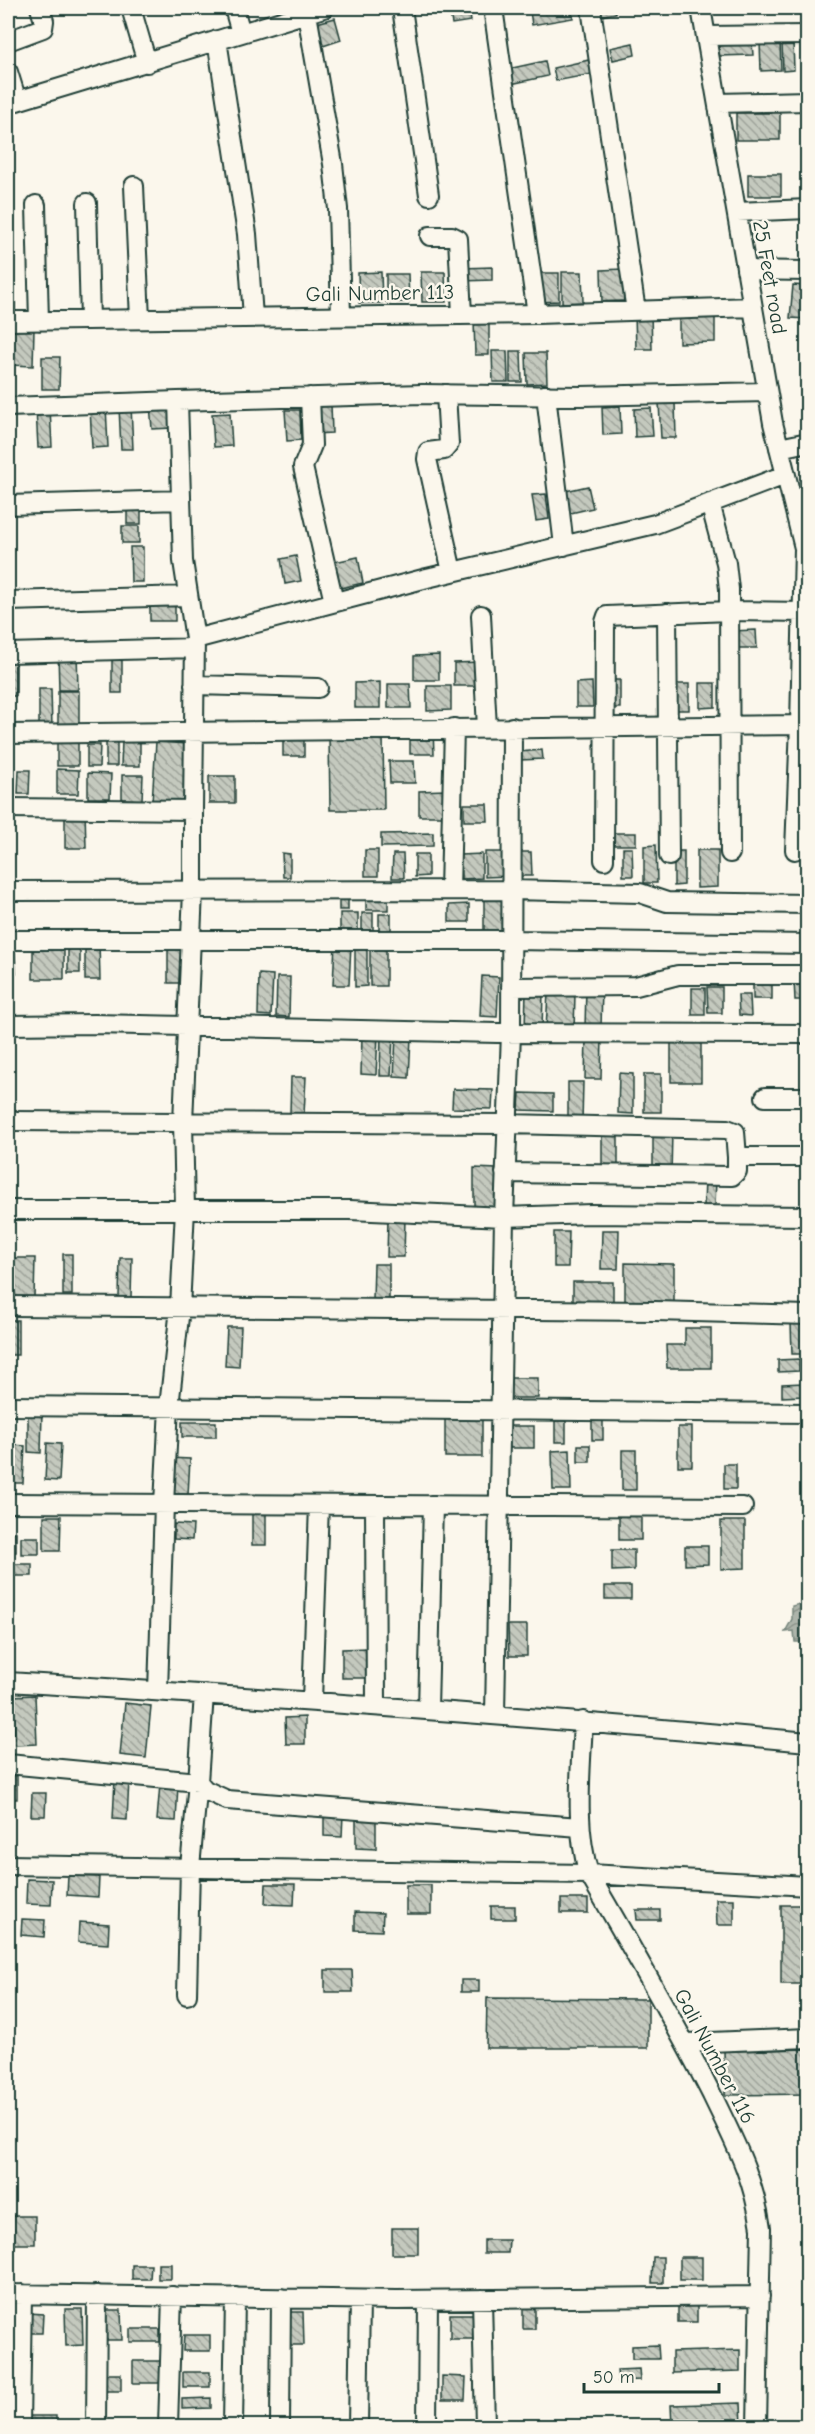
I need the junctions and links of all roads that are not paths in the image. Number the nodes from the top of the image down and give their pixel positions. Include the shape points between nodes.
1 (40, 8) edge
2 (131, 8) edge
3 (234, 8) edge
4 (324, 8) edge
5 (402, 8) edge
6 (493, 8) edge
7 (591, 8) edge
8 (701, 8) edge
9 (306, 10) edge
10 (241, 33) junction
11 (807, 34) edge
12 (706, 36) junction
13 (216, 40) junction
14 (8, 41) edge
15 (147, 63) junction
16 (8, 72) edge
17 (807, 100) edge
18 (12, 102) edge
19 (718, 103) junction
20 (134, 186) dead end
21 (429, 195) dead end
22 (87, 203) dead end
23 (36, 205) dead end
24 (807, 209) edge
25 (736, 213) junction
26 (430, 236) dead end
27 (747, 270) junction
28 (807, 271) edge
29 (753, 307) junction
30 (636, 311) junction
31 (462, 314) junction
32 (537, 314) junction
33 (341, 315) junction
34 (253, 317) junction
35 (140, 319) junction
36 (90, 320) junction
37 (8, 321) edge
38 (39, 321) junction
39 (767, 392) junction
40 (446, 394) junction
41 (546, 395) junction
42 (310, 397) junction
43 (178, 400) junction
44 (8, 408) edge
45 (807, 442) edge
46 (779, 448) junction
47 (785, 475) junction
48 (181, 500) junction
49 (710, 503) junction
50 (8, 506) edge
51 (564, 546) junction
52 (806, 548) edge
53 (452, 572) junction
54 (8, 596) edge
55 (188, 596) junction
56 (8, 601) edge
57 (334, 602) junction
58 (729, 611) junction
59 (667, 612) junction
60 (803, 612) junction
61 (481, 615) dead end
62 (195, 644) junction
63 (8, 654) edge
64 (194, 685) junction
65 (318, 688) dead end
66 (668, 726) junction
67 (728, 726) junction
68 (804, 726) edge
69 (512, 727) junction
70 (604, 727) junction
71 (454, 728) junction
72 (487, 728) junction
73 (193, 732) junction
74 (8, 734) edge
75 (8, 808) edge
76 (193, 810) junction
77 (795, 850) dead end
78 (729, 854) dead end
79 (669, 856) dead end
80 (604, 860) dead end
81 (450, 890) junction
82 (511, 890) junction
83 (8, 891) edge
84 (193, 891) junction
85 (807, 904) edge
86 (8, 940) edge
87 (191, 940) junction
88 (511, 940) junction
89 (807, 944) edge
90 (807, 975) edge
91 (511, 987) junction
92 (8, 1025) edge
93 (186, 1026) junction
94 (511, 1033) junction
95 (807, 1034) edge
96 (765, 1097) dead end
97 (807, 1097) edge
98 (8, 1121) edge
99 (183, 1122) junction
100 (507, 1125) junction
101 (737, 1157) junction
102 (807, 1157) edge
103 (506, 1173) junction
104 (185, 1209) junction
105 (8, 1210) edge
106 (807, 1216) edge
107 (504, 1217) junction
108 (8, 1306) edge
109 (180, 1308) junction
110 (503, 1311) junction
111 (807, 1316) edge
112 (8, 1406) edge
113 (170, 1407) junction
114 (501, 1410) junction
115 (807, 1413) edge
116 (8, 1503) edge
117 (164, 1504) junction
118 (319, 1505) junction
119 (375, 1505) junction
120 (433, 1505) junction
121 (499, 1505) junction
122 (743, 1508) dead end
123 (8, 1682) edge
124 (158, 1691) junction
125 (204, 1694) junction
126 (312, 1701) junction
127 (376, 1705) junction
128 (428, 1709) junction
129 (495, 1714) junction
130 (582, 1721) junction
131 (807, 1742) edge
132 (8, 1764) edge
133 (198, 1782) junction
134 (580, 1827) junction
135 (8, 1865) edge
136 (190, 1867) junction
137 (589, 1874) junction
138 (807, 1886) edge
139 (187, 1995) dead end
140 (807, 2038) edge
141 (686, 2043) junction
142 (15, 2294) edge
143 (97, 2295) junction
144 (172, 2296) junction
145 (760, 2296) junction
146 (235, 2297) junction
147 (281, 2298) junction
148 (360, 2300) junction
149 (428, 2300) junction
150 (482, 2300) junction
151 (20, 2427) edge
152 (96, 2427) edge
153 (168, 2427) edge
154 (233, 2427) edge
155 (280, 2427) edge
156 (358, 2427) edge
157 (427, 2427) edge
158 (485, 2427) edge
159 (757, 2427) edge

1 - 14 street via 43,28
2 - 15 street
3 - 10 street
4 - 9 street
5 - 21 street
6 - 32 street
7 - 30 street
8 - 12 street, 25 Feet road
9 - 10 street
9 - 33 street via 333,164
10 - 13 street
11 - 12 street
12 - 19 street, 25 Feet road
13 - 15 street
13 - 34 street via 247,234
15 - 18 street
16 - 18 street
17 - 19 street
19 - 25 street, 25 Feet road
20 - 35 street
22 - 36 street
23 - 38 street
24 - 25 street
25 - 27 street, 25 Feet road
26 - 31 street via 458,239
27 - 28 street
27 - 29 street, 25 Feet road
29 - 30 street, Gali Number 113
29 - 39 street, 25 Feet road
30 - 32 street, Gali Number 113
31 - 32 street, Gali Number 113
31 - 33 street, Gali Number 113
33 - 34 street, Gali Number 113
34 - 35 street, Gali Number 113
35 - 36 street, Gali Number 113
36 - 38 street, Gali Number 113
37 - 38 street, Gali Number 113
39 - 41 street
39 - 46 street, 25 Feet road
40 - 41 street
40 - 42 street
40 - 53 street via 449,444 444,450 428,452 427,459
41 - 51 street
42 - 43 street
42 - 57 street via 312,445 303,467
43 - 44 street
43 - 48 street
45 - 46 street
46 - 47 street, 25 Feet road
47 - 49 street
47 - 52 street, 25 Feet road
48 - 50 street
48 - 55 street
49 - 51 street via 655,524
49 - 58 street via 726,563
51 - 53 street
52 - 60 street, 25 Feet road
53 - 57 street
54 - 56 street
55 - 56 street
55 - 62 street
57 - 62 street
58 - 59 street
58 - 60 street
58 - 67 street
59 - 66 street
59 - 70 street via 606,618
60 - 68 street, 25 Feet road
61 - 72 street
62 - 63 street
62 - 64 street
64 - 65 street
64 - 73 street
66 - 67 street
66 - 70 street
66 - 79 street
67 - 68 street
67 - 78 street
68 - 77 street, 25 Feet road
69 - 70 street
69 - 72 street
69 - 82 street
70 - 80 street
71 - 72 street
71 - 73 street
71 - 81 street
73 - 74 street
73 - 76 street
75 - 76 street
76 - 84 street
81 - 82 street
81 - 84 street
82 - 85 street via 640,893 667,902
82 - 88 street
83 - 84 street
84 - 87 street
86 - 87 street
87 - 88 street
87 - 93 street
88 - 89 street
88 - 91 street
90 - 91 street via 678,975 636,986
91 - 94 street
92 - 93 street
93 - 94 street
93 - 99 street
94 - 95 street
94 - 100 street
96 - 97 street
98 - 99 street
99 - 100 street
99 - 104 street
100 - 101 street via 727,1129 735,1132
100 - 103 street
101 - 102 street
101 - 103 street via 737,1171 732,1176
103 - 107 street
104 - 105 street
104 - 107 street via 350,1209
104 - 109 street
106 - 107 street
107 - 110 street
108 - 109 street
109 - 110 street
109 - 113 street
110 - 111 street
110 - 114 street
112 - 113 street
113 - 114 street
113 - 117 street
114 - 115 street
114 - 121 street
116 - 117 street
117 - 118 street
117 - 124 street
118 - 119 street
118 - 126 street
119 - 120 street
119 - 127 street
120 - 121 street
120 - 128 street
121 - 122 street
121 - 129 street
123 - 124 street
124 - 125 street
125 - 126 street
125 - 133 street
126 - 127 street
127 - 128 street
128 - 129 street
129 - 130 street
130 - 131 street
130 - 134 street, Gali Number 116
132 - 133 street
133 - 134 street via 205,1790 227,1800
133 - 136 street
134 - 137 street, Gali Number 116
135 - 136 street
136 - 137 street
136 - 139 street
137 - 138 street
137 - 141 street, Gali Number 116
140 - 141 street
141 - 145 street, Gali Number 116 via 747,2167 757,2200 761,2228
142 - 143 street
142 - 151 street
143 - 144 street
143 - 152 street
144 - 146 street
144 - 153 street
145 - 150 street
145 - 159 street, Gali Number 116
146 - 147 street
146 - 154 street
147 - 148 street
147 - 155 street
148 - 149 street
148 - 156 street
149 - 150 street
149 - 157 street
150 - 158 street

